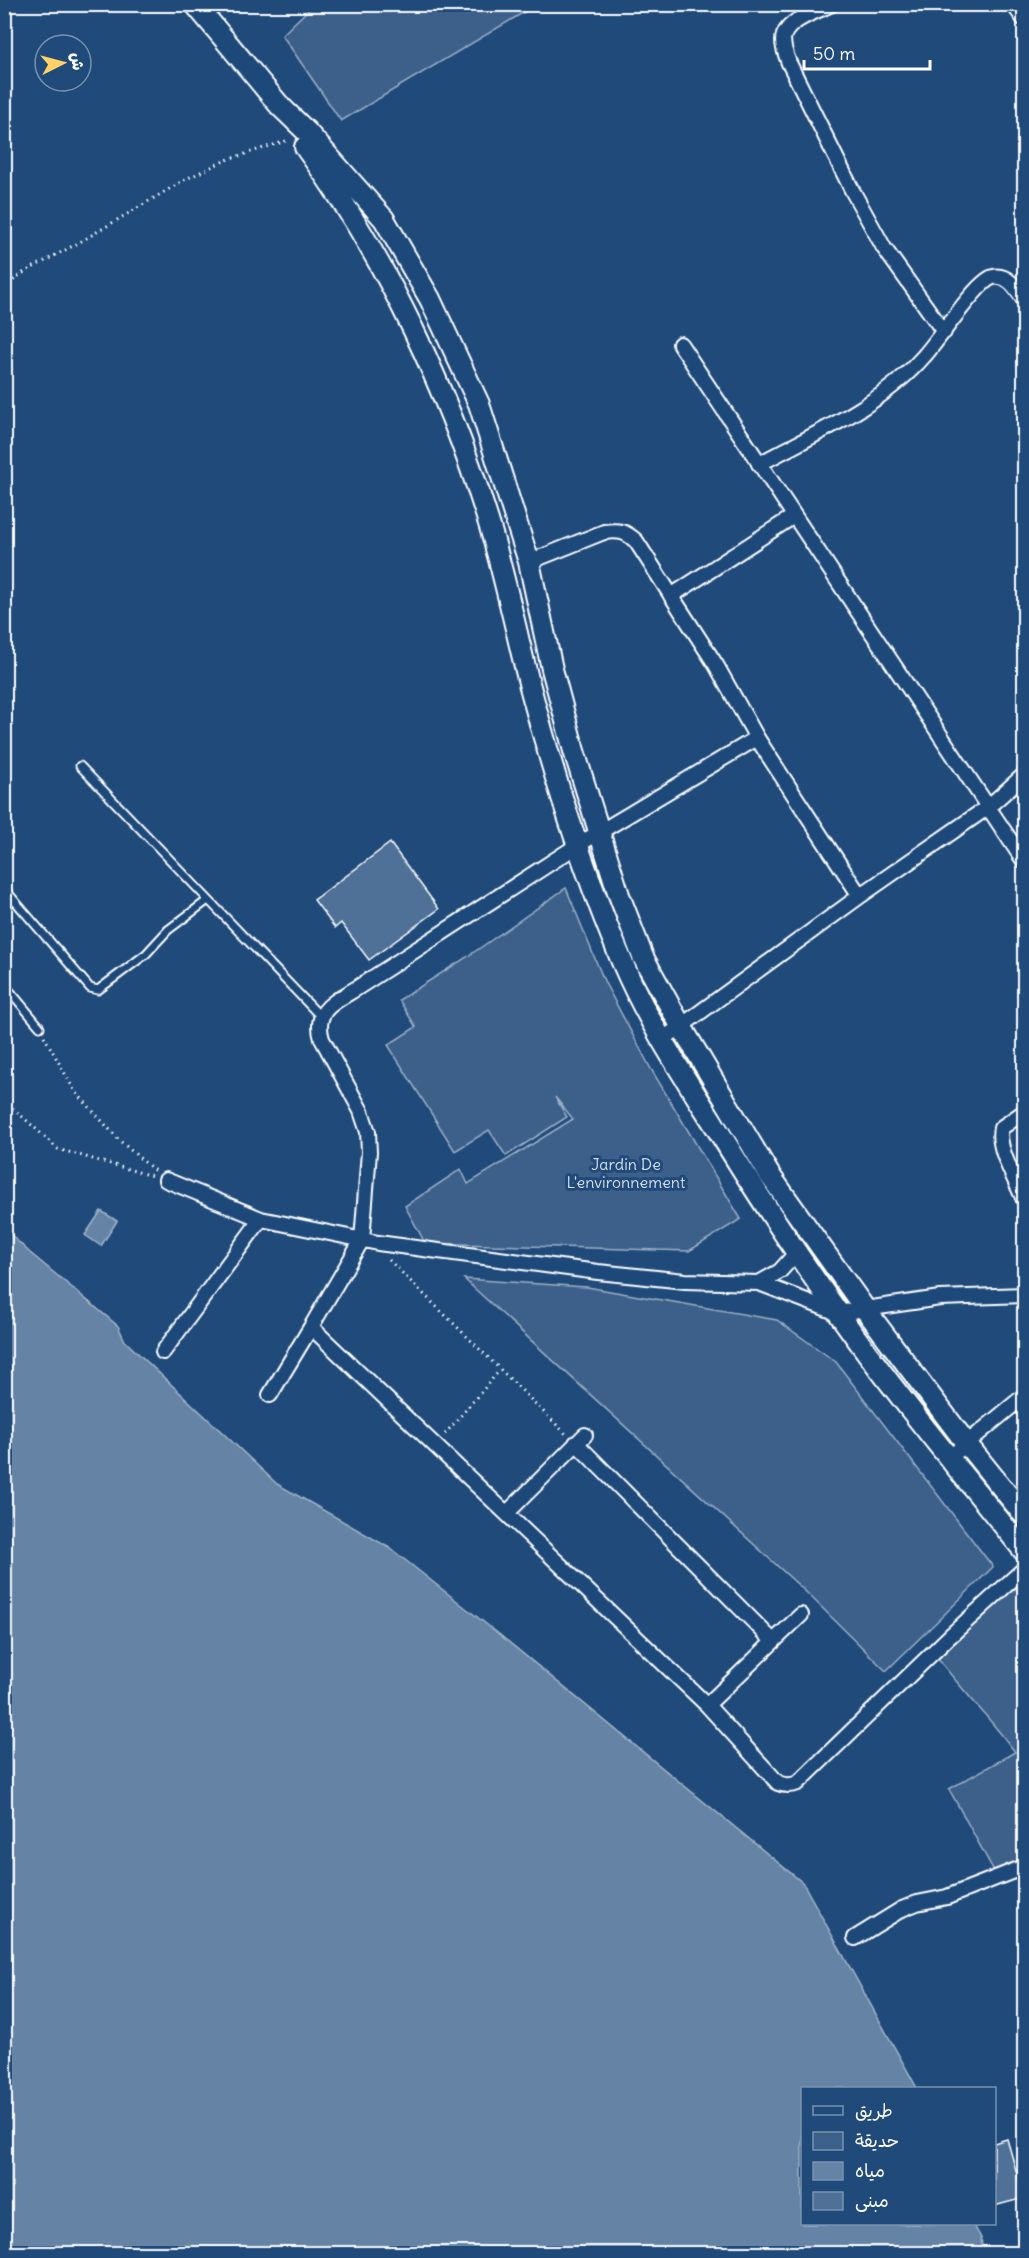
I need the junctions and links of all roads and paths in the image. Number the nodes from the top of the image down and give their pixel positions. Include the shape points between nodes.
1 (195, 4) edge
2 (832, 4) edge
3 (1014, 4) edge
4 (1024, 19) edge
5 (280, 106) junction
6 (298, 137) junction
7 (4, 288) edge
8 (1024, 300) edge
9 (944, 332) junction
10 (680, 344) dead end
11 (759, 464) junction
12 (794, 516) junction
13 (529, 562) junction
14 (671, 596) junction
15 (757, 738) junction
16 (80, 766) dead end
17 (1024, 775) edge
18 (988, 807) junction
19 (599, 833) junction
20 (578, 845) junction
21 (1024, 861) edge
22 (4, 888) edge
23 (860, 896) junction
24 (14, 900) junction
25 (208, 900) junction
26 (4, 906) edge
27 (4, 984) edge
28 (320, 1016) junction
29 (681, 1026) junction
30 (40, 1027) joint
31 (662, 1040) junction
32 (4, 1100) edge
33 (1024, 1112) edge
34 (166, 1180) junction
35 (1024, 1200) edge
36 (261, 1219) junction
37 (362, 1240) junction
38 (378, 1244) junction
39 (797, 1252) junction
40 (759, 1283) junction
41 (1024, 1295) edge
42 (865, 1309) junction
43 (838, 1312) junction
44 (311, 1327) junction
45 (163, 1352) dead end
46 (500, 1370) junction
47 (270, 1395) dead end
48 (1024, 1396) edge
49 (580, 1439) junction
50 (966, 1443) junction
51 (436, 1445) junction
52 (949, 1458) junction
53 (507, 1513) junction
54 (1024, 1515) edge
55 (1024, 1551) edge
56 (1024, 1569) edge
57 (801, 1615) dead end
58 (773, 1641) junction
59 (707, 1706) junction
60 (1024, 1867) edge
61 (855, 1938) dead end

1 - 5 main road
2 - 9 street via 790,27 783,36 789,63 884,248
3 - 4 street
5 - 6 main road
5 - 13 main road via 384,219 430,299 479,404
6 - 7 path via 226,160 186,179 21,274
6 - 20 main road via 378,262 454,427 491,531 546,742
8 - 9 street via 1007,280 992,278 969,298
9 - 11 street via 901,381 872,402
10 - 11 street
11 - 12 street
12 - 14 street
12 - 18 street
13 - 14 street via 604,532 627,532
13 - 19 main road via 552,669
14 - 15 street
15 - 19 street
15 - 23 street
16 - 25 lane
17 - 18 street
18 - 21 street
18 - 23 street
19 - 20 street
19 - 29 main road via 643,957
20 - 28 street via 328,1007
20 - 31 main road via 624,966
22 - 24 lane
23 - 29 street
24 - 25 lane via 90,988 98,990
24 - 26 lane
25 - 28 lane
27 - 30 lane
28 - 37 street via 322,1039 361,1111 368,1132
29 - 31 street
29 - 42 main road via 769,1174
30 - 34 path via 74,1090 120,1141
31 - 39 main road
32 - 34 path via 58,1149
33 - 35 street via 1001,1128 999,1136
34 - 36 street
36 - 37 street
36 - 45 street
37 - 38 street
37 - 44 street
38 - 40 street via 620,1275
38 - 46 path via 392,1264
39 - 40 street via 780,1271
39 - 43 main road
40 - 43 street
41 - 42 street via 940,1298
42 - 43 street
42 - 50 main road
43 - 52 main road
44 - 47 street
44 - 51 street
46 - 49 path
46 - 51 path
48 - 50 street
49 - 53 street
49 - 58 street
50 - 52 street
50 - 54 main road
51 - 53 street
52 - 55 main road
53 - 59 street
56 - 59 street via 798,1783 778,1783
57 - 58 street
58 - 59 street
60 - 61 street via 947,1897 902,1909

